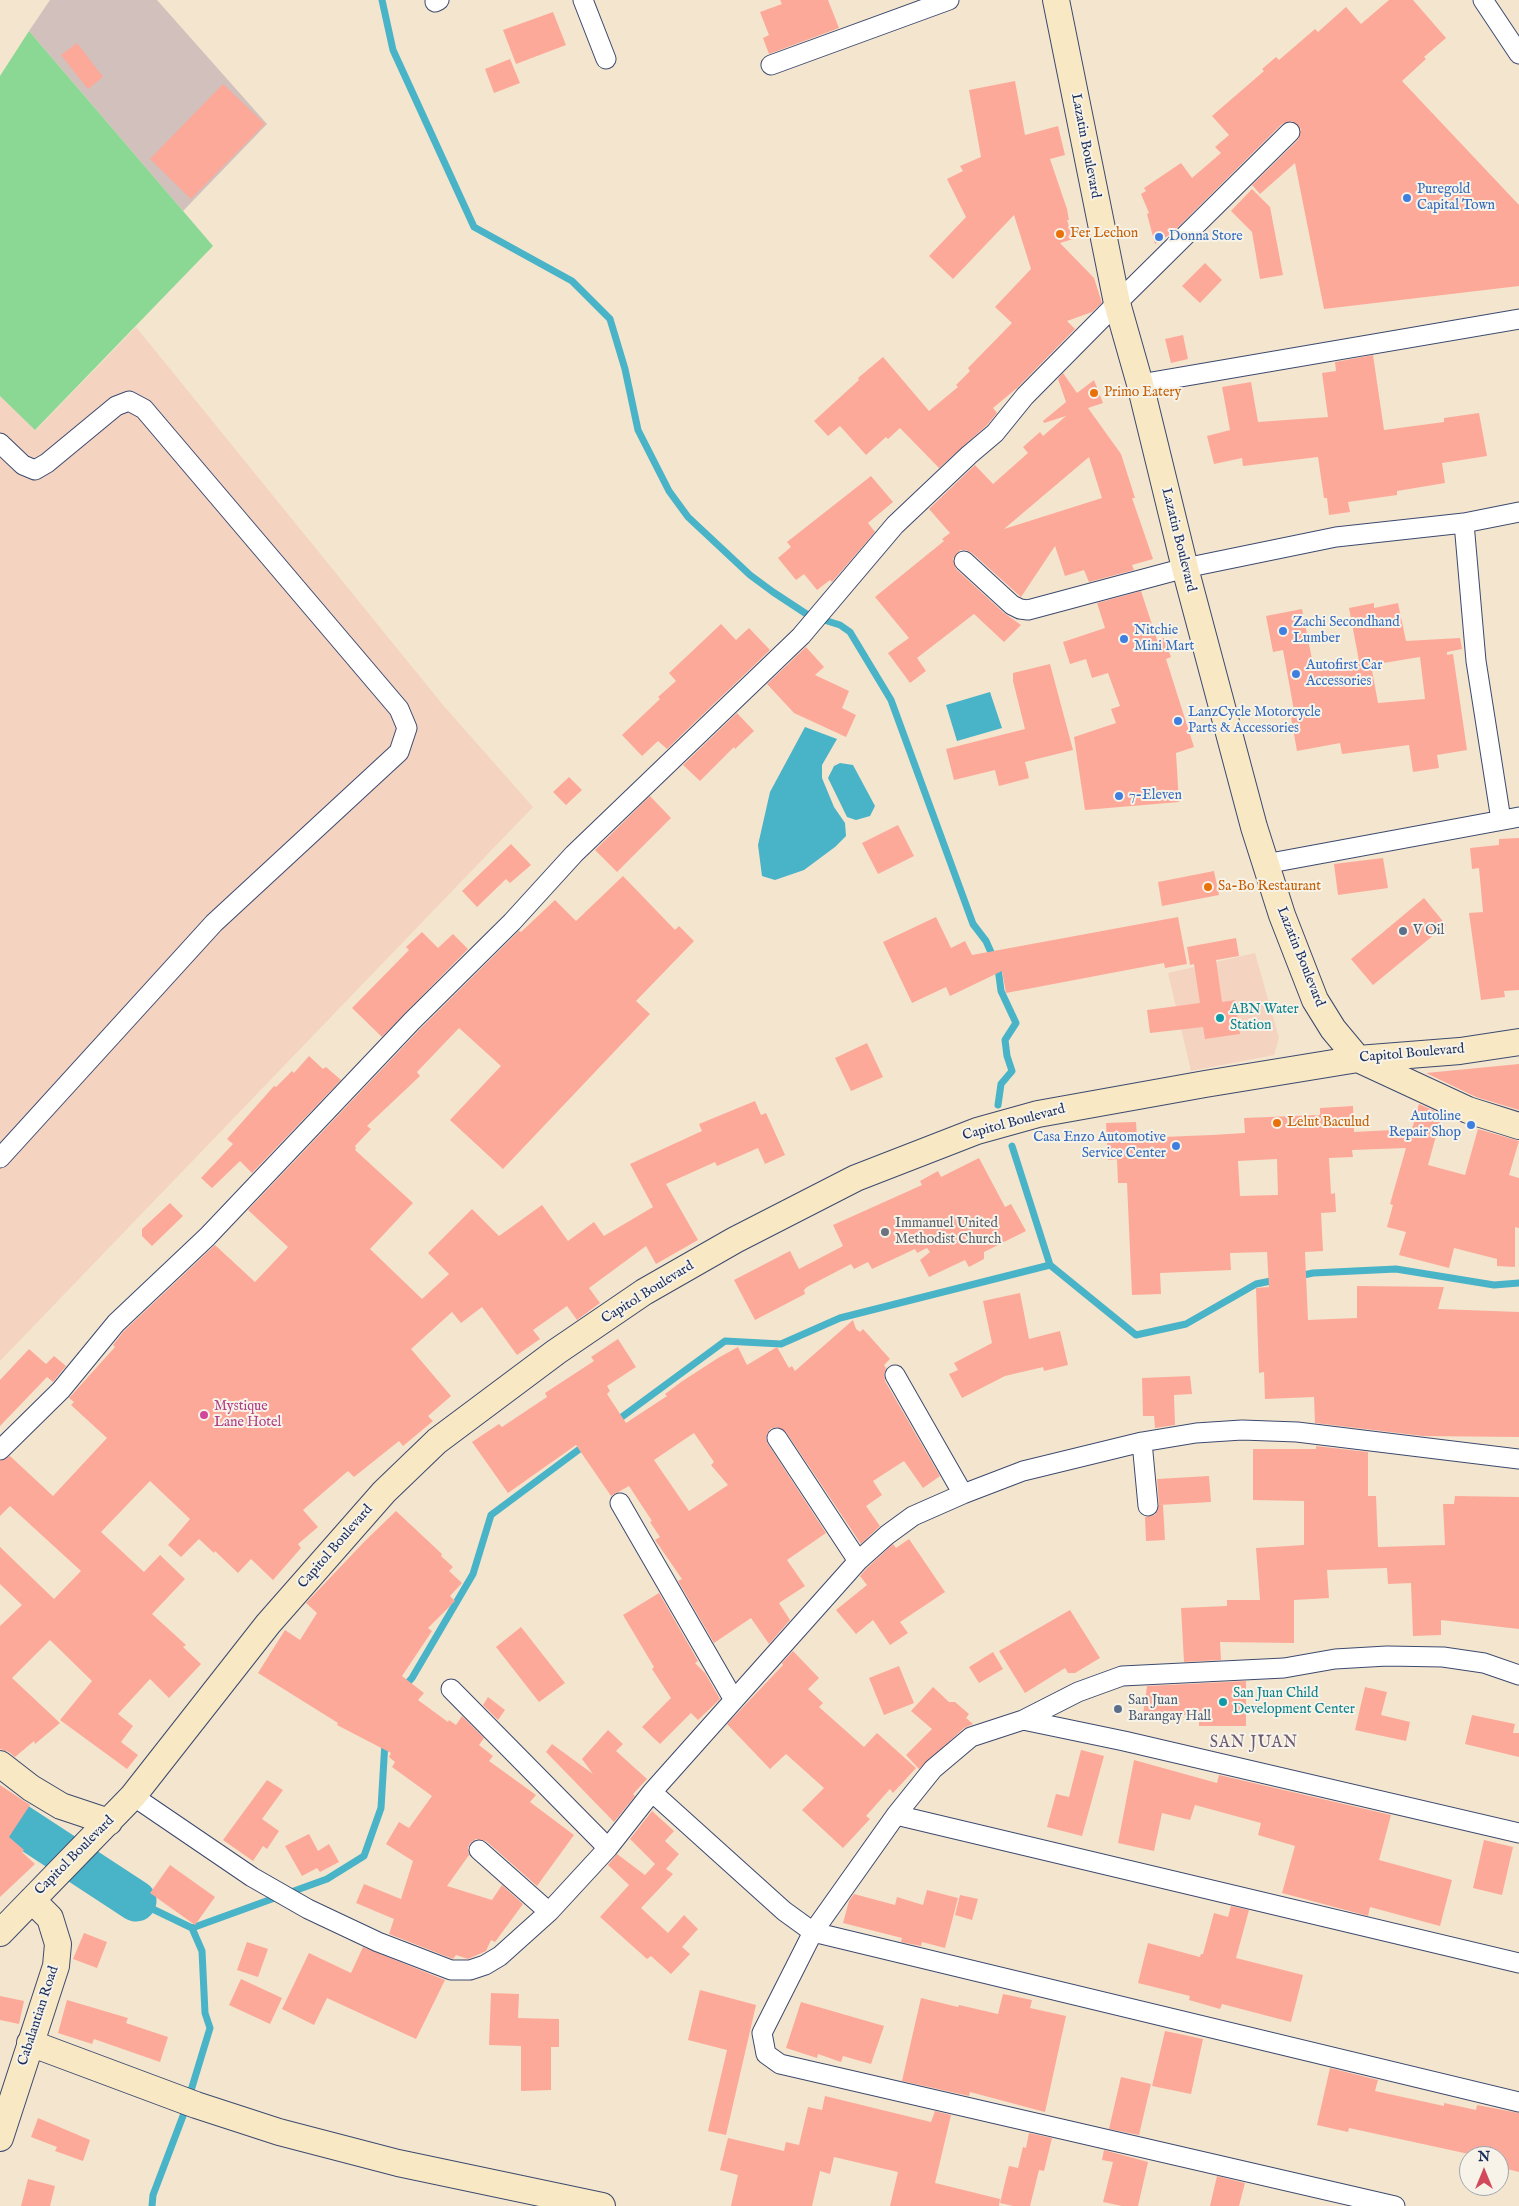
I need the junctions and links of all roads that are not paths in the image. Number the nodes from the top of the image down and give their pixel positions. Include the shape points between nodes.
1 (583, 0) edge
2 (949, 0) edge
3 (1056, 0) edge
4 (1483, 0) edge
5 (1519, 54) edge
6 (606, 59) dead end
7 (771, 65) dead end
8 (1290, 132) dead end
9 (1116, 303) junction
10 (1519, 319) edge
11 (1140, 384) junction
12 (0, 442) edge
13 (1519, 512) edge
14 (1464, 523) junction
15 (964, 561) dead end
16 (1185, 568) junction
17 (1510, 818) edge
18 (1266, 864) junction
19 (1519, 1042) edge
20 (1358, 1059) junction
21 (1519, 1126) edge
22 (0, 1158) edge
23 (895, 1375) dead end
24 (777, 1438) dead end
25 (1142, 1442) junction
26 (0, 1450) edge
27 (1519, 1459) edge
28 (963, 1494) junction
29 (620, 1503) dead end
30 (1148, 1506) dead end
31 (858, 1561) junction
32 (1519, 1675) edge
33 (451, 1689) dead end
34 (734, 1700) junction
35 (1023, 1720) junction
36 (0, 1764) edge
37 (652, 1792) junction
38 (133, 1796) junction
39 (896, 1815) junction
40 (103, 1829) junction
41 (1519, 1833) edge
42 (608, 1848) junction
43 (479, 1850) dead end
44 (32, 1900) junction
45 (549, 1912) junction
46 (813, 1932) junction
47 (0, 1933) edge
48 (1519, 1963) edge
49 (30, 2043) junction
50 (1519, 2102) edge
51 (0, 2138) edge
52 (602, 2206) edge
53 (1396, 2206) edge

1 - 6 street
2 - 7 street
3 - 9 main road, Lazatin Boulevard
4 - 5 street
8 - 9 street
9 - 11 main road, Lazatin Boulevard
9 - 26 street via 1025,396 995,433 895,526 801,636 574,854 207,1237 116,1323 61,1390
10 - 11 street
11 - 16 main road, Lazatin Boulevard
12 - 22 street via 23,465 36,470 116,406 129,401 144,409 399,709 406,728 399,752 214,923
13 - 14 street
14 - 16 street via 1336,537
14 - 17 street via 1476,661
15 - 16 street via 1012,605 1024,610
16 - 18 main road, Lazatin Boulevard
17 - 18 street
18 - 20 main road, Lazatin Boulevard via 1315,1000 1333,1029
19 - 20 main road, Capitol Boulevard
20 - 21 main road via 1468,1110
20 - 38 main road, Capitol Boulevard via 1038,1114 977,1131 856,1178 734,1240 644,1292 444,1435 398,1479 268,1624
23 - 28 street
24 - 31 street
25 - 27 street via 1242,1430 1297,1432
25 - 28 street via 1024,1471
25 - 30 street
28 - 31 street via 913,1516
29 - 34 street
31 - 34 street
32 - 35 street via 1484,1662 1387,1656 1335,1659 1284,1668 1122,1676 1078,1692
33 - 42 street
34 - 37 street
35 - 39 street via 971,1737 933,1770
35 - 41 street via 1124,1740
36 - 40 main road via 31,1788
37 - 42 street
37 - 46 street via 784,1911
38 - 40 main road, Capitol Boulevard
38 - 45 street via 252,1877 308,1909 378,1942 451,1970 470,1970 485,1965 500,1956
39 - 46 street
39 - 48 street
40 - 44 main road, Capitol Boulevard
42 - 45 street
43 - 45 street
44 - 47 main road, Capitol Boulevard
44 - 49 main road, Cabalantian Road via 50,1918 58,1944 56,1966
46 - 50 street
46 - 53 street via 762,2033 766,2054 780,2064
49 - 51 main road, Cabalantian Road
49 - 52 main road via 196,2105 279,2132 398,2162

